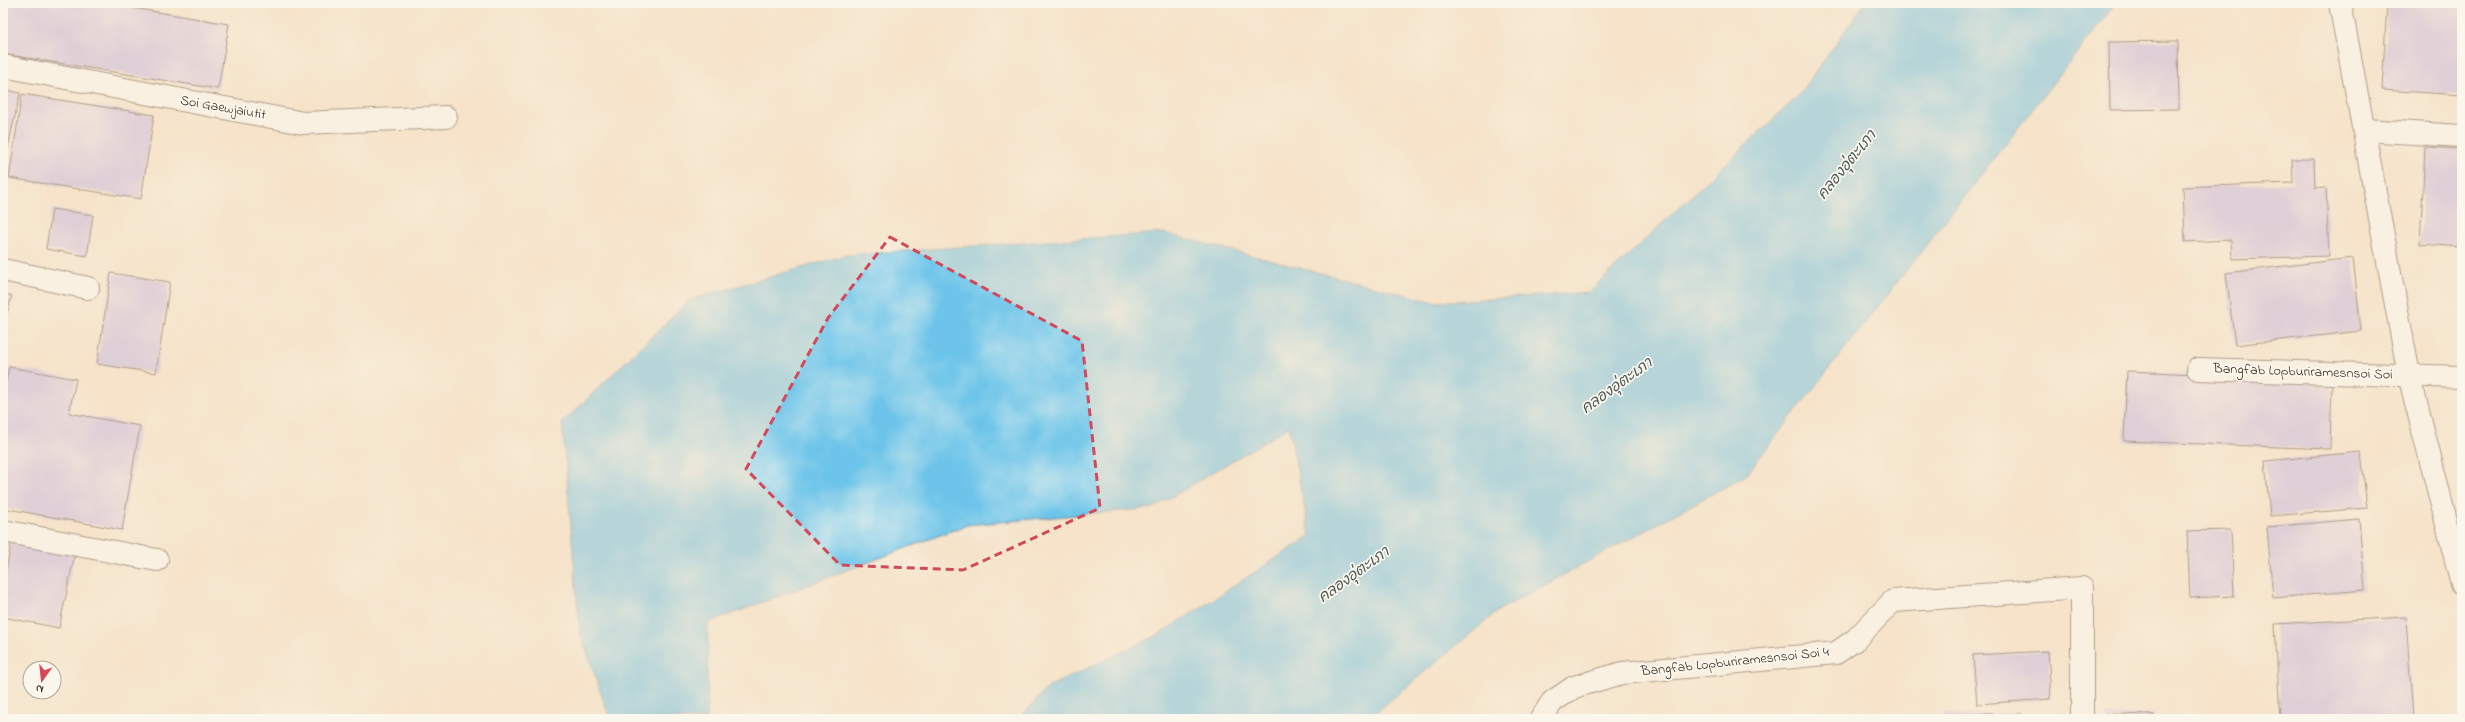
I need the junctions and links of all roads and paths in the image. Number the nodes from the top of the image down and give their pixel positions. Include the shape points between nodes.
1 (2340, 3) edge
2 (3, 66) edge
3 (446, 116) dead end
4 (2364, 130) junction
5 (2462, 136) edge
6 (3, 270) edge
7 (88, 288) dead end
8 (2198, 369) dead end
9 (2408, 375) junction
10 (2462, 377) edge
11 (3, 531) edge
12 (157, 560) dead end
13 (2462, 584) edge
14 (1541, 719) edge
15 (2082, 719) edge

1 - 4 street
2 - 3 street, Soi Gaewjaiutit via 303,122
4 - 5 street
4 - 9 street
6 - 7 street
8 - 9 street, Bangfab Lopburiramesnsoi Soi
9 - 10 street, Bangfab Lopburiramesnsoi Soi
9 - 13 street
11 - 12 street
14 - 15 street, Bangfab Lopburiramesnsoi Soi 4 via 1552,702 1574,687 1622,673 1836,653 1855,640 1893,600 2082,588

